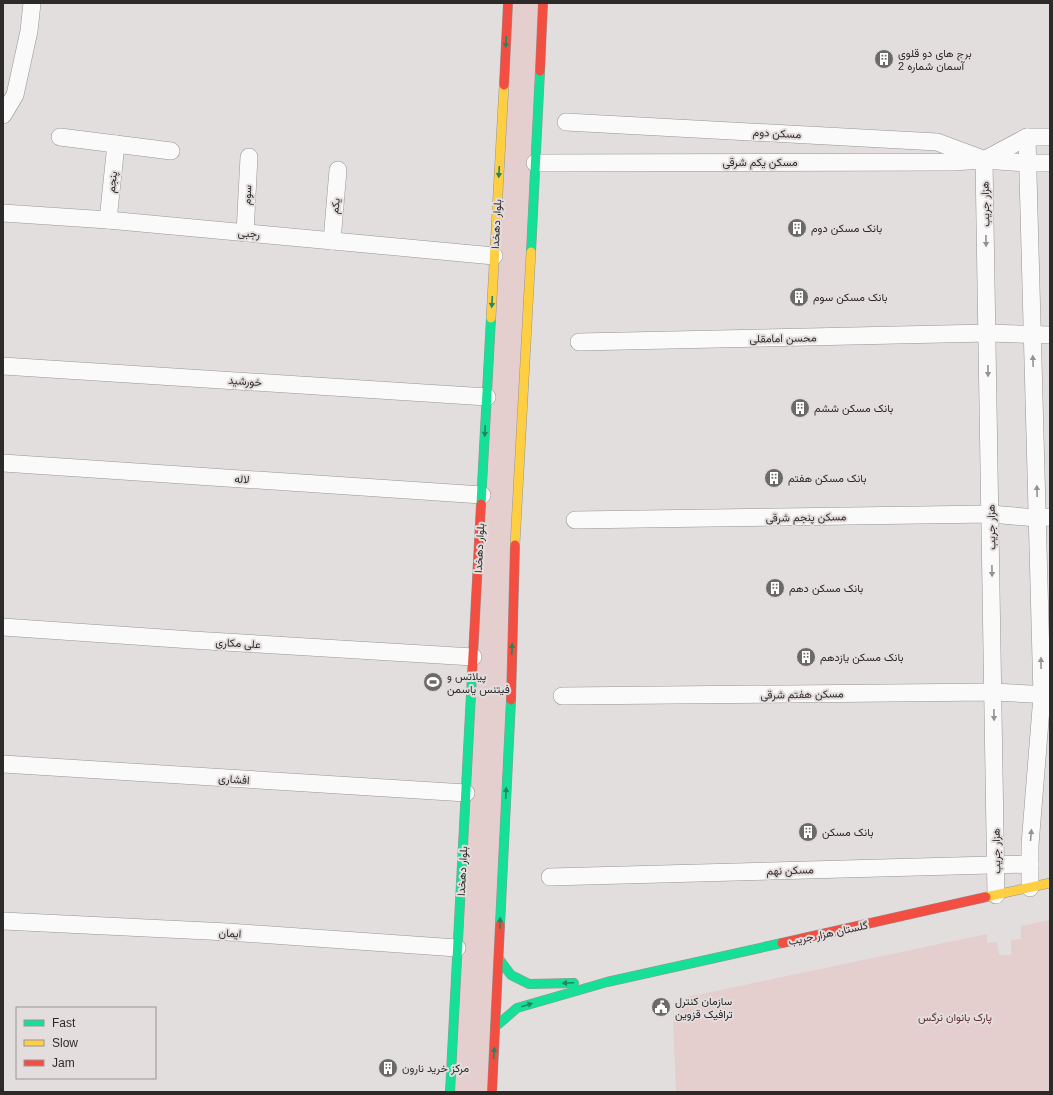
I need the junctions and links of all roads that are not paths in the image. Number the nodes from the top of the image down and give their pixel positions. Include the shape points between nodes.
1 (32, 3) edge
2 (508, 3) edge
3 (543, 3) edge
4 (3, 115) edge
5 (566, 122) dead end
6 (60, 137) dead end
7 (1027, 137) junction
8 (1050, 137) edge
9 (116, 144) junction
10 (170, 151) dead end
11 (249, 157) dead end
12 (984, 160) junction
13 (535, 163) junction
14 (1027, 163) junction
15 (1050, 163) edge
16 (338, 170) dead end
17 (3, 213) edge
18 (108, 220) junction
19 (244, 233) junction
20 (332, 241) junction
21 (494, 256) junction
22 (988, 333) junction
23 (1033, 335) junction
24 (1050, 335) edge
25 (579, 342) dead end
26 (3, 366) edge
27 (487, 396) junction
28 (3, 463) edge
29 (482, 495) junction
30 (991, 514) junction
31 (1044, 517) edge
32 (575, 520) dead end
33 (3, 627) edge
34 (473, 657) junction
35 (993, 692) junction
36 (562, 696) dead end
37 (1046, 696) edge
38 (3, 764) edge
39 (466, 793) junction
40 (1030, 864) junction
41 (996, 865) junction
42 (550, 877) dead end
43 (1050, 883) edge
44 (1030, 888) junction
45 (996, 895) junction
46 (3, 920) edge
47 (458, 948) junction
48 (499, 959) junction
49 (607, 982) junction
50 (496, 1027) junction
51 (450, 1092) edge
52 (492, 1092) edge

1 - 4 street via 16,95
2 -> 21 main road, بلوار دهخدا
3 - 13 main road
5 - 12 street, مسکن دوم via 937,142
6 - 9 street
7 - 8 street
7 - 12 street
7 - 14 street
9 - 10 street
9 - 18 street, پنجم
11 - 19 street, سوم
12 - 13 street, مسکن یکم شرقی
12 - 14 street
12 -> 22 street, هزار جریب
48 -> 13 main road via 512,681 516,519 528,342
14 - 15 street
14 - 23 street
16 - 20 street, یکم
17 - 18 street, رجبی
18 - 19 street, رجبی
19 - 20 street, رجبی
20 - 21 street, رجبی
21 -> 27 main road, بلوار دهخدا
22 - 23 street, محسن امامقلی
22 - 25 street, محسن امامقلی
22 -> 30 street, هزار جریب
23 - 24 street, محسن امامقلی
31 -> 23 street
26 - 27 street, خورشید
27 -> 29 main road, بلوار دهخدا
28 - 29 street, لاله
29 - 34 main road, بلوار دهخدا
30 - 31 street, مسکن پنجم شرقی
30 - 32 street, مسکن پنجم شرقی
30 -> 35 street, هزار جریب
37 -> 31 street
33 - 34 street, علی مکاری
34 - 39 main road, بلوار دهخدا
35 - 36 street, مسکن هفتم شرقی
35 - 37 street, مسکن هفتم شرقی
35 -> 41 street, هزار جریب
40 -> 37 street
38 - 39 street, افشاری
39 - 47 main road, بلوار دهخدا
40 - 41 street, مسکن نهم
40 - 44 street
41 - 42 street, مسکن نهم
41 - 45 street, هزار جریب
43 - 44 main road, گلستان هزار جریب
44 - 45 main road, گلستان هزار جریب
45 - 49 main road, گلستان هزار جریب
46 - 47 street, ایمان
47 - 51 main road, بلوار دهخدا
49 -> 48 main road via 529,984 511,975
48 - 50 main road
50 -> 49 main road via 517,1008
52 -> 50 main road

